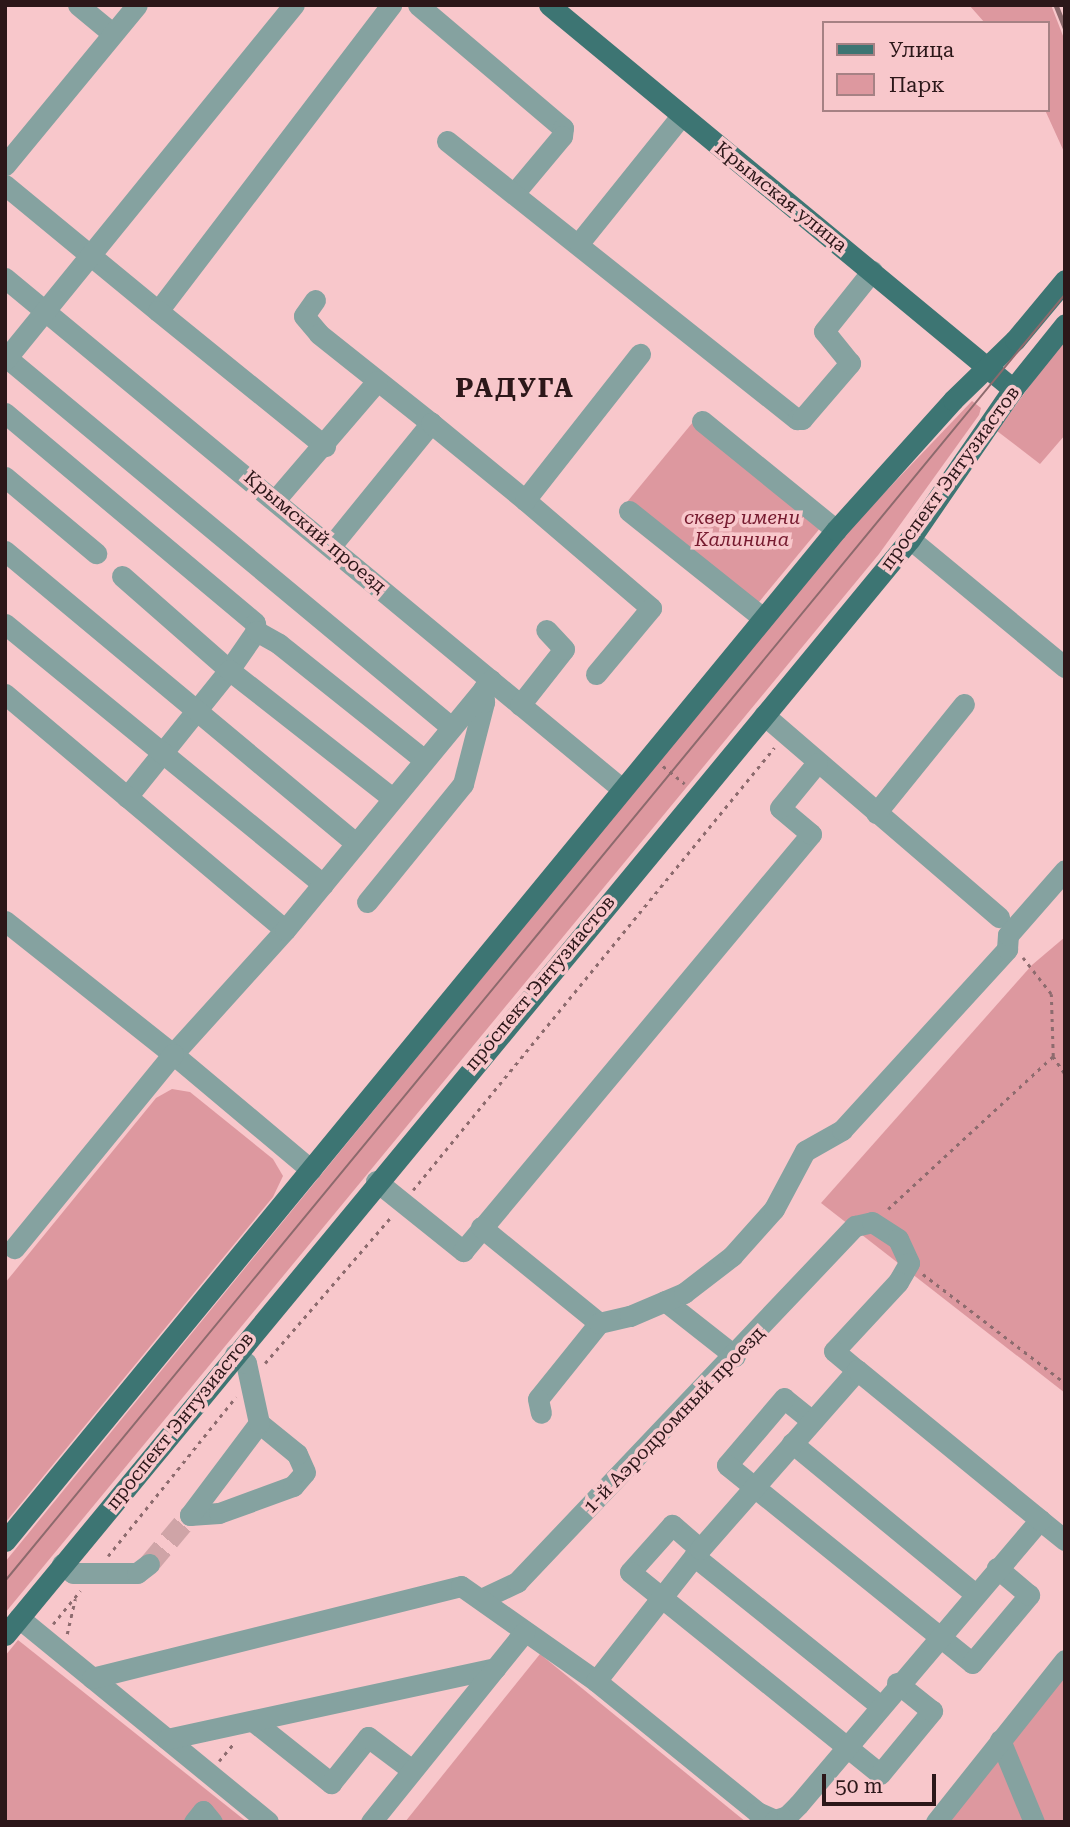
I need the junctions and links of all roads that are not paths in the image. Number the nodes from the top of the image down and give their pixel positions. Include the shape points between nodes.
1 (78, 5) edge
2 (137, 5) edge
3 (294, 5) edge
4 (391, 5) edge
5 (418, 5) edge
6 (550, 5) edge
7 (113, 34) junction
8 (681, 115) junction
9 (447, 141) dead end
10 (5, 165) edge
11 (5, 185) edge
12 (516, 191) junction
13 (579, 243) junction
14 (87, 257) junction
15 (872, 271) junction
16 (5, 278) edge
17 (1065, 280) edge
18 (315, 300) dead end
19 (45, 311) junction
20 (158, 311) junction
21 (1065, 324) edge
22 (640, 354) dead end
23 (6, 359) edge
24 (989, 368) junction
25 (377, 381) junction
26 (1013, 388) junction
27 (5, 413) edge
28 (702, 421) dead end
29 (431, 424) junction
30 (325, 446) junction
31 (5, 477) edge
32 (276, 499) junction
33 (525, 500) junction
34 (629, 511) dead end
35 (836, 530) junction
36 (910, 540) junction
37 (331, 546) junction
38 (5, 551) edge
39 (96, 553) dead end
40 (122, 576) dead end
41 (762, 618) junction
42 (5, 624) edge
43 (546, 630) dead end
44 (256, 631) junction
45 (1062, 659) edge
46 (229, 670) junction
47 (596, 674) dead end
48 (487, 685) junction
49 (5, 694) edge
50 (964, 704) dead end
51 (520, 705) junction
52 (195, 711) junction
53 (764, 715) junction
54 (450, 726) junction
55 (162, 753) junction
56 (423, 760) junction
57 (817, 763) junction
58 (622, 789) junction
59 (127, 796) junction
60 (392, 798) junction
61 (876, 813) junction
62 (356, 842) junction
63 (1065, 870) edge
64 (323, 884) junction
65 (367, 902) dead end
66 (999, 917) dead end
67 (5, 921) edge
68 (285, 930) junction
69 (173, 1054) junction
70 (311, 1170) junction
71 (376, 1181) junction
72 (481, 1227) junction
73 (14, 1248) dead end
74 (665, 1301) junction
75 (599, 1323) junction
76 (235, 1354) junction
77 (735, 1356) junction
78 (857, 1370) junction
79 (541, 1413) dead end
80 (812, 1421) junction
81 (259, 1423) junction
82 (792, 1443) junction
83 (753, 1486) junction
84 (1040, 1520) junction
85 (1065, 1540) edge
86 (5, 1541) edge
87 (697, 1552) junction
88 (62, 1564) junction
89 (149, 1564) tunnel mouth
90 (997, 1568) junction
91 (975, 1594) junction
92 (659, 1598) junction
93 (481, 1599) junction
94 (12, 1626) edge
95 (525, 1631) junction
96 (939, 1635) junction
97 (1065, 1660) edge
98 (495, 1668) junction
99 (92, 1678) junction
100 (596, 1681) junction
101 (897, 1683) junction
102 (879, 1705) junction
103 (253, 1720) junction
104 (167, 1739) junction
105 (1000, 1740) junction
106 (845, 1745) junction
107 (412, 1770) junction
108 (763, 1817) edge
109 (194, 1822) edge
110 (212, 1822) edge
111 (268, 1822) edge
112 (371, 1822) edge
113 (936, 1822) edge
114 (1034, 1822) edge

1 - 7 street
2 - 7 street
3 - 14 street
4 - 20 street
5 - 12 street via 564,128
6 - 8 main road, Крымская улица
7 - 10 street
8 - 13 street
8 - 15 main road, Крымская улица
9 - 12 street
11 - 14 street
12 - 13 street
13 - 15 street via 797,419 802,419 850,363 824,331
14 - 19 street
14 - 20 street
15 - 24 main road, Крымская улица
16 - 19 street, Крымский проезд
17 - 24 main road, проспект Энтузиастов
18 - 25 street via 304,316
19 - 23 street
19 - 32 street, Крымский проезд
20 - 30 street
21 - 26 main road, проспект Энтузиастов
22 - 33 street
23 - 54 street
24 - 26 main road, Крымская улица
24 - 35 main road, проспект Энтузиастов via 953,400
25 - 29 street
25 - 30 street
26 - 36 main road, проспект Энтузиастов
27 - 44 street via 177,554 255,623
28 - 35 street
29 - 33 street
29 - 37 street
30 - 32 street
31 - 39 street
32 - 37 street, Крымский проезд
33 - 47 street via 651,608
34 - 41 street
35 - 41 main road, проспект Энтузиастов
36 - 45 street
36 - 53 main road, проспект Энтузиастов
37 - 48 street, Крымский проезд
38 - 52 street
40 - 46 street
41 - 58 main road, проспект Энтузиастов
42 - 55 street
43 - 51 street via 564,649
44 - 46 street
44 - 56 street via 279,644
46 - 52 street
46 - 60 street
48 - 51 street, Крымский проезд
48 - 54 street
48 - 65 street via 463,783
49 - 59 street
50 - 61 street
51 - 58 street, Крымский проезд
52 - 55 street
52 - 62 street
53 - 57 street
53 - 71 main road, проспект Энтузиастов
54 - 56 street
55 - 59 street
55 - 64 street
56 - 60 street
57 - 61 street
57 - 72 street via 780,808 811,834
58 - 70 main road, проспект Энтузиастов
59 - 68 street
60 - 62 street
61 - 66 street
62 - 64 street
63 - 74 street via 1008,939 1007,949 842,1130 805,1151 774,1209 733,1256 684,1293
64 - 68 street
67 - 69 street
68 - 69 street
69 - 70 street
69 - 73 street
70 - 86 main road, проспект Энтузиастов
71 - 72 street via 463,1251
71 - 76 main road, проспект Энтузиастов
72 - 75 street
74 - 75 street
74 - 77 street
75 - 79 street via 538,1399
76 - 81 street via 246,1363
76 - 88 main road, проспект Энтузиастов
77 - 78 street, 1-й Аэродромный проезд via 863,1224 898,1239 909,1263 898,1282 834,1351
77 - 93 street, 1-й Аэродромный проезд via 517,1582
78 - 80 street
78 - 84 street
80 - 82 street
80 - 83 street via 784,1398 727,1465
81 - 81 street via 236,1454 190,1515 219,1513 293,1486 299,1479 304,1472 297,1454
82 - 83 street
82 - 91 street
83 - 87 street
83 - 96 street
84 - 85 street
84 - 90 street
87 - 92 street
87 - 92 street via 672,1525 630,1572
87 - 102 street
88 - 89 street via 73,1573 137,1573
88 - 94 main road, проспект Энтузиастов
90 - 91 street
90 - 96 street via 1029,1595 972,1663
91 - 96 street
92 - 100 street
92 - 106 street
93 - 95 street
93 - 99 street via 461,1586
94 - 99 street via 42,1637
95 - 98 street
95 - 100 street
96 - 101 street
97 - 105 street
98 - 103 street
98 - 107 street
99 - 104 street
100 - 108 street
101 - 102 street
101 - 106 street via 932,1711 880,1774
102 - 106 street
103 - 104 street
103 - 107 street via 331,1783 369,1737
104 - 111 street
105 - 113 street
105 - 114 street
106 - 108 street via 788,1816
107 - 112 street
109 - 110 street via 203,1811

